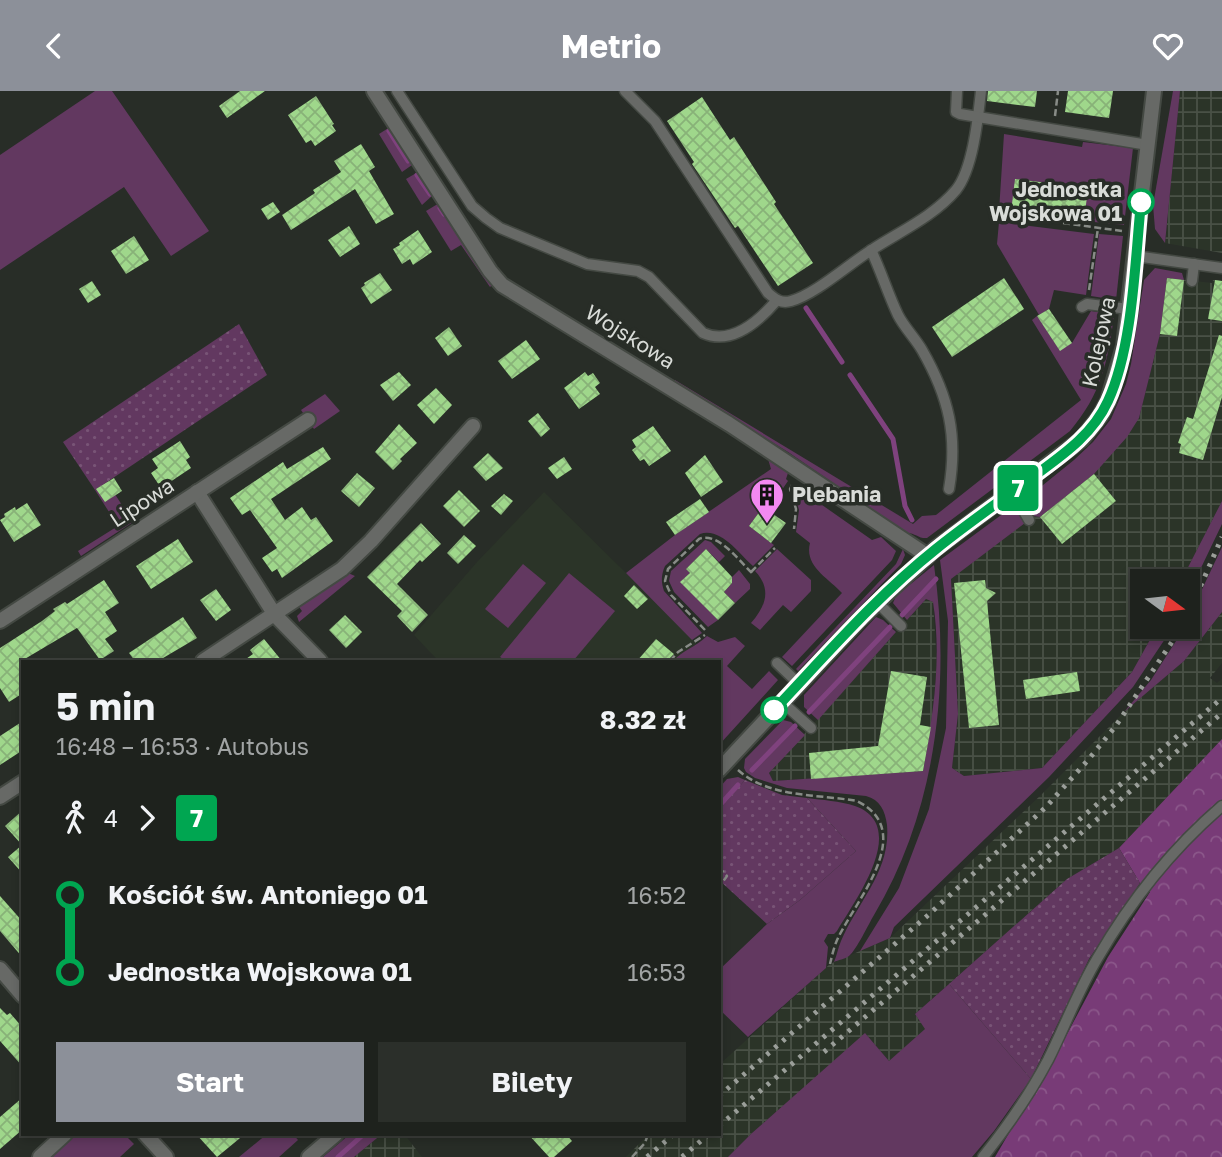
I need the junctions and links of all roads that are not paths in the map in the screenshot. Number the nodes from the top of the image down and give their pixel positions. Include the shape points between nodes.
1 (374, 91) edge
2 (397, 91) edge
3 (625, 91) edge
4 (957, 91) edge
5 (981, 91) edge
6 (1154, 91) edge
7 (978, 117) junction
8 (1148, 145) junction
9 (871, 250) junction
10 (1135, 256) junction
11 (1194, 264) junction
12 (1222, 268) edge
13 (1192, 281) dead end
14 (777, 300) junction
15 (1086, 305) road end
16 (1129, 309) junction
17 (307, 420) dead end
18 (473, 426) dead end
19 (949, 489) dead end
20 (197, 492) junction
21 (1013, 492) junction
22 (1029, 520) dead end
23 (928, 556) junction
24 (878, 603) junction
25 (275, 615) junction
26 (0, 621) edge
27 (901, 626) dead end
28 (205, 660) edge
29 (319, 660) edge
30 (777, 663) dead end
31 (799, 684) junction
32 (782, 702) junction
33 (811, 728) dead end
34 (724, 765) edge
35 (21, 783) edge
36 (0, 797) edge
37 (1222, 806) edge
38 (0, 969) edge
39 (21, 994) edge
40 (63, 1136) edge
41 (147, 1136) edge
42 (334, 1136) edge
43 (40, 1157) edge
44 (166, 1157) edge
45 (309, 1157) edge
46 (983, 1157) edge

1 - 23 street, Wojskowa via 502,285 729,424
2 - 14 lane via 472,206 500,228 587,264 638,271 711,337 747,329
3 - 14 lane via 655,121
4 - 7 lane via 956,111
5 - 7 lane
6 - 8 street, Kolejowa
7 - 8 lane
7 - 9 lane via 967,166 956,189 915,225
8 - 10 street, Kolejowa
9 - 14 lane via 802,297 789,303
9 - 19 lane via 899,317 945,397 953,442
10 - 11 lane
10 - 16 street, Kolejowa
11 - 12 lane
11 - 13 lane
15 - 16 lane
16 - 21 street, Kolejowa via 1115,384 1100,416 1070,450
17 - 20 street, Lipowa
18 - 25 street via 342,569
20 - 25 street
20 - 26 street, Lipowa
21 - 22 lane
21 - 23 street, Kolejowa
23 - 24 street, Kolejowa
24 - 27 lane
24 - 31 street, Kolejowa
25 - 28 street
25 - 29 street
30 - 31 lane
31 - 32 street, Kolejowa
32 - 33 lane
32 - 34 street, Kolejowa
35 - 36 street
37 - 46 lane via 1134,900 1096,961 1047,1062
38 - 39 street
40 - 43 street
41 - 44 street
42 - 45 street

